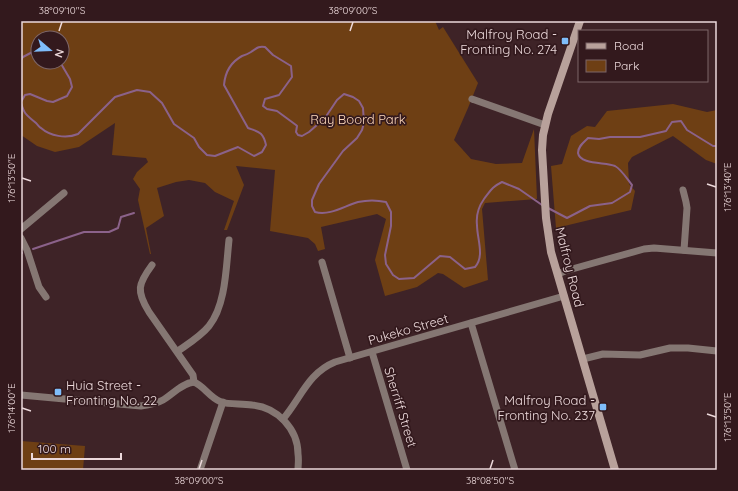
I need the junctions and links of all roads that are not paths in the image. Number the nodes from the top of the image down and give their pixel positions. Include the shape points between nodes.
1 (580, 21) edge
2 (580, 30) edge
3 (578, 35) edge
4 (472, 99) dead end
5 (545, 125) junction
6 (683, 190) dead end
7 (64, 193) dead end
8 (21, 229) edge
9 (21, 238) edge
10 (229, 240) dead end
11 (684, 250) junction
12 (717, 253) edge
13 (322, 262) dead end
14 (152, 264) dead end
15 (558, 274) junction
16 (564, 296) junction
17 (46, 297) dead end
18 (471, 323) junction
19 (178, 351) junction
20 (717, 351) edge
21 (372, 352) junction
22 (350, 358) junction
23 (583, 359) junction
24 (194, 382) junction
25 (21, 395) edge
26 (222, 402) junction
27 (283, 419) junction
28 (200, 470) edge
29 (298, 470) edge
30 (408, 470) edge
31 (515, 470) edge
32 (615, 470) edge

1 - 2 main road, Malfroy Road
3 - 5 main road, Malfroy Road
4 - 5 street
5 - 15 main road, Malfroy Road via 542,150 546,218
6 - 11 street via 687,208
7 - 8 street
9 - 17 street via 39,287
10 - 19 street via 222,296 216,317 202,333
11 - 12 street
11 - 15 street via 644,249
13 - 22 street
14 - 19 street via 142,281 141,295 149,312
15 - 16 main road, Malfroy Road
16 - 18 street, Pukeko Street
16 - 23 main road, Malfroy Road
18 - 21 street, Pukeko Street
18 - 31 street
19 - 24 street via 193,375
20 - 23 street via 670,348 640,355 603,354
21 - 22 street, Pukeko Street
21 - 30 street, Sherriff Street
22 - 27 street, Pukeko Street via 327,365 320,370
23 - 32 main road, Malfroy Road
24 - 25 street via 187,383 157,403 141,406
24 - 26 street
26 - 27 street via 260,406
26 - 28 street
27 - 29 street via 295,438

